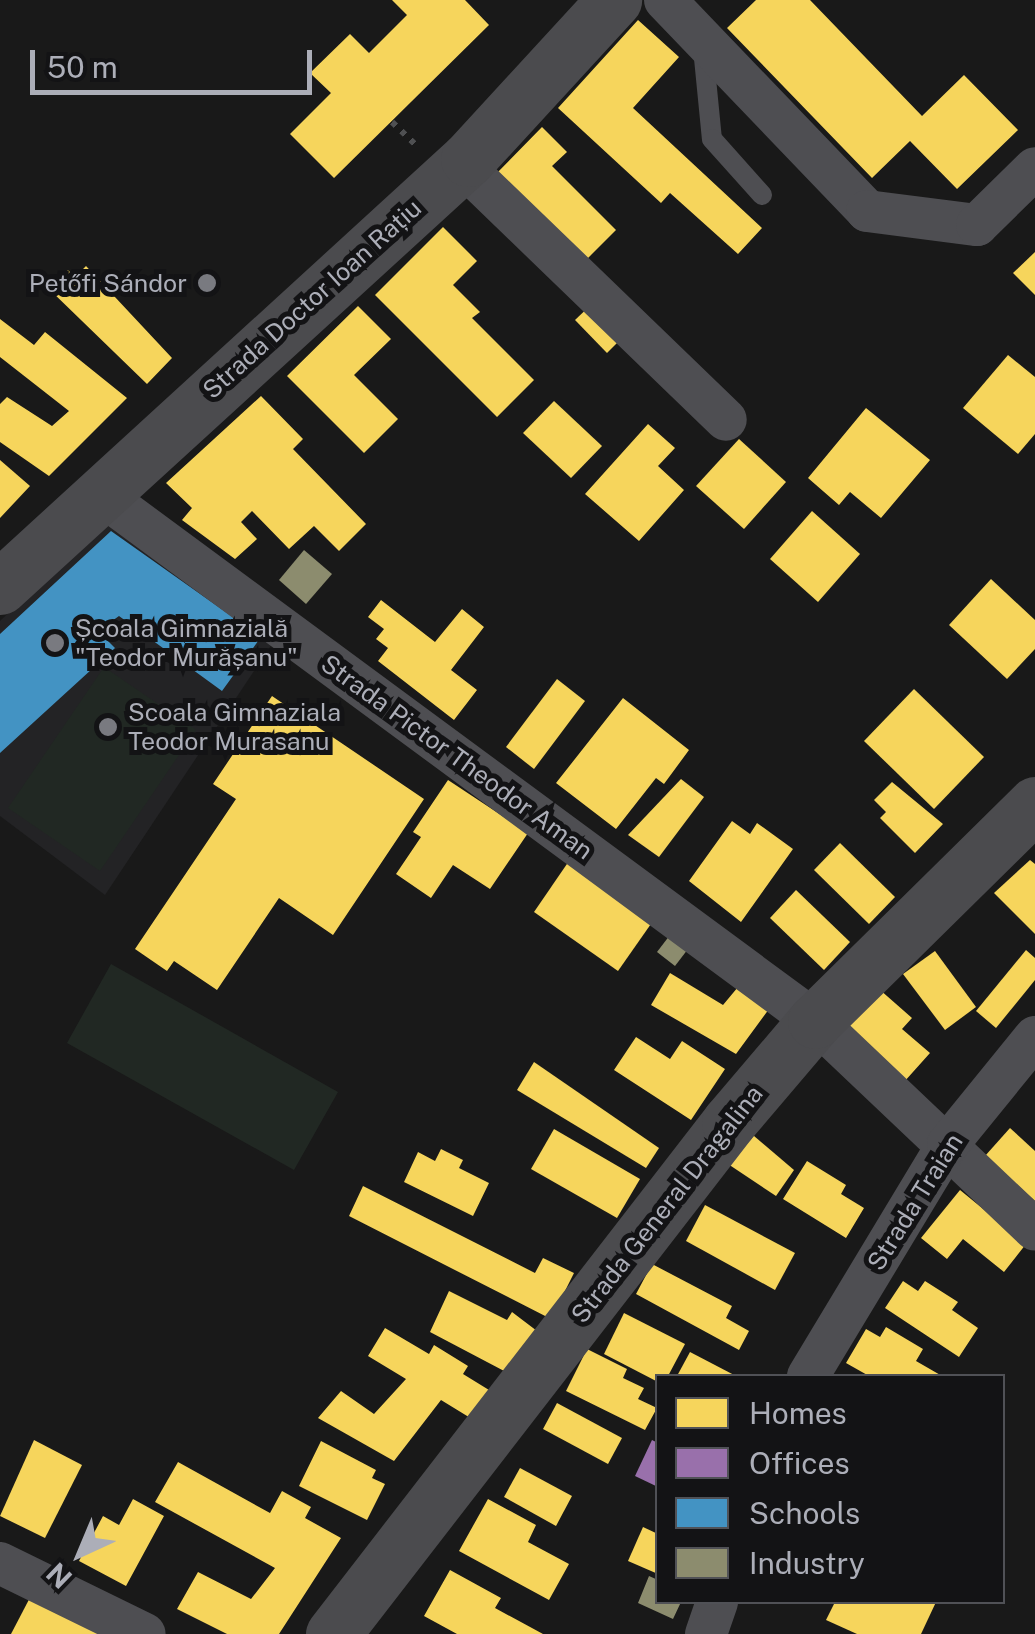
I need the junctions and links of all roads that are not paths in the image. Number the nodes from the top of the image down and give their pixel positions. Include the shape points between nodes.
1 (665, 0) edge
2 (610, 2) edge
3 (703, 41) junction
4 (461, 164) junction
5 (1035, 168) edge
6 (762, 195) dead end
7 (726, 420) dead end
8 (100, 493) junction
9 (0, 587) edge
10 (1035, 804) edge
11 (814, 1021) junction
12 (1035, 1037) edge
13 (948, 1144) junction
14 (1035, 1230) edge
15 (809, 1374) edge
16 (0, 1563) edge
17 (716, 1604) edge
18 (145, 1634) edge
19 (333, 1634) edge
20 (706, 1634) edge

1 - 3 street
2 - 4 main road, Strada Doctor Ioan Rațiu
3 - 5 street via 867,211 977,225
3 - 6 lane via 712,139
4 - 7 street
4 - 8 main road, Strada Doctor Ioan Rațiu
8 - 9 main road, Strada Doctor Ioan Rațiu
8 - 11 street, Strada Pictor Theodor Aman
10 - 11 main road, Strada General Dragalina
11 - 13 street, Strada Pictor Theodor Aman
11 - 19 main road, Strada General Dragalina
12 - 13 street, Strada Traian
13 - 14 street
13 - 15 street, Strada Traian
16 - 18 street
17 - 20 street

